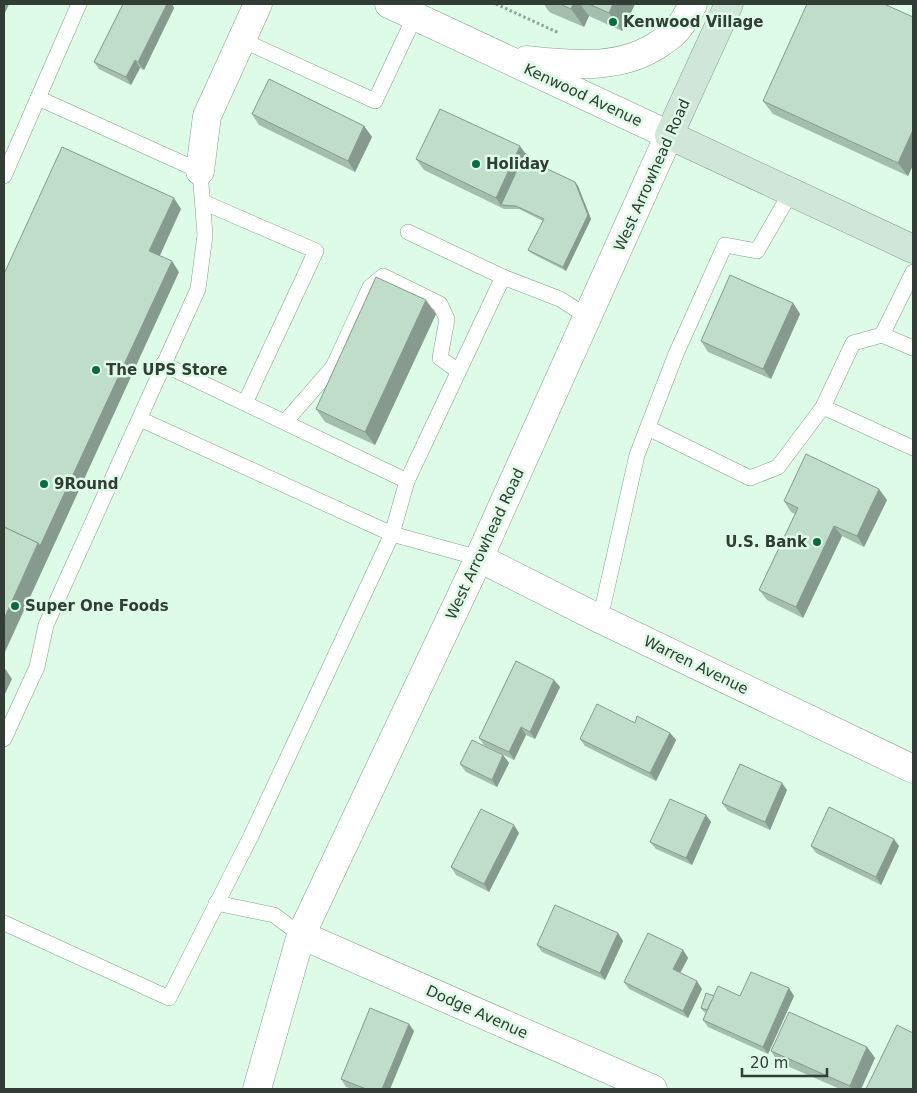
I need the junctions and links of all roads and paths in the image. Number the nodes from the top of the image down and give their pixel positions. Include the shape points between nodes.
1 (79, 4) edge
2 (258, 4) edge
3 (389, 4) edge
4 (496, 4) edge
5 (693, 4) edge
6 (730, 4) edge
7 (415, 16) junction
8 (559, 33) dead end
9 (242, 40) junction
10 (504, 57) junction
11 (38, 98) junction
12 (669, 135) junction
13 (200, 171) junction
14 (4, 176) edge
15 (791, 192) junction
16 (202, 202) junction
17 (408, 232) dead end
18 (913, 249) edge
19 (913, 272) edge
20 (503, 277) junction
21 (588, 317) junction
22 (882, 335) junction
23 (913, 348) edge
24 (163, 364) junction
25 (458, 371) junction
26 (245, 404) junction
27 (823, 407) junction
28 (140, 418) junction
29 (285, 422) junction
30 (648, 428) junction
31 (913, 448) edge
32 (407, 481) junction
33 (392, 534) junction
34 (479, 558) junction
35 (600, 619) junction
36 (4, 739) edge
37 (911, 761) edge
38 (216, 903) junction
39 (4, 923) edge
40 (301, 935) junction
41 (257, 1089) edge
42 (653, 1089) edge

1 - 11 lane
2 - 9 street
3 - 7 street, Kenwood Avenue
4 - 8 path
5 - 10 street via 670,36 646,52 626,59 590,65
6 - 12 main road, West Arrowhead Road
7 - 9 lane via 375,101
7 - 10 street, Kenwood Avenue
9 - 13 street via 207,116
10 - 12 street, Kenwood Avenue
11 - 13 lane
11 - 14 lane
12 - 15 main road, Kenwood Avenue
12 - 21 street, West Arrowhead Road
13 - 16 lane
15 - 18 main road, Kenwood Avenue
15 - 30 lane via 757,251 725,245 676,354
16 - 24 lane via 206,235 198,289
16 - 26 lane via 316,251
17 - 20 lane
19 - 22 lane
20 - 21 lane via 560,299
20 - 25 lane
21 - 34 street, West Arrowhead Road
22 - 23 lane
22 - 27 lane via 853,343
24 - 26 lane
24 - 28 lane
25 - 29 lane via 440,358 447,319 440,304 383,276 370,287 333,367
25 - 32 lane
26 - 29 lane
27 - 30 lane via 778,467 750,478
27 - 31 lane
28 - 33 lane
28 - 36 lane via 46,625 37,667
29 - 32 lane
30 - 35 lane via 637,454
32 - 33 lane
33 - 34 lane
33 - 38 lane via 251,836
34 - 35 street, Warren Avenue
34 - 40 street, West Arrowhead Road
35 - 37 street, Warren Avenue
38 - 39 lane via 169,998
38 - 40 lane via 274,915
40 - 41 street, West Arrowhead Road
40 - 42 street, Dodge Avenue

